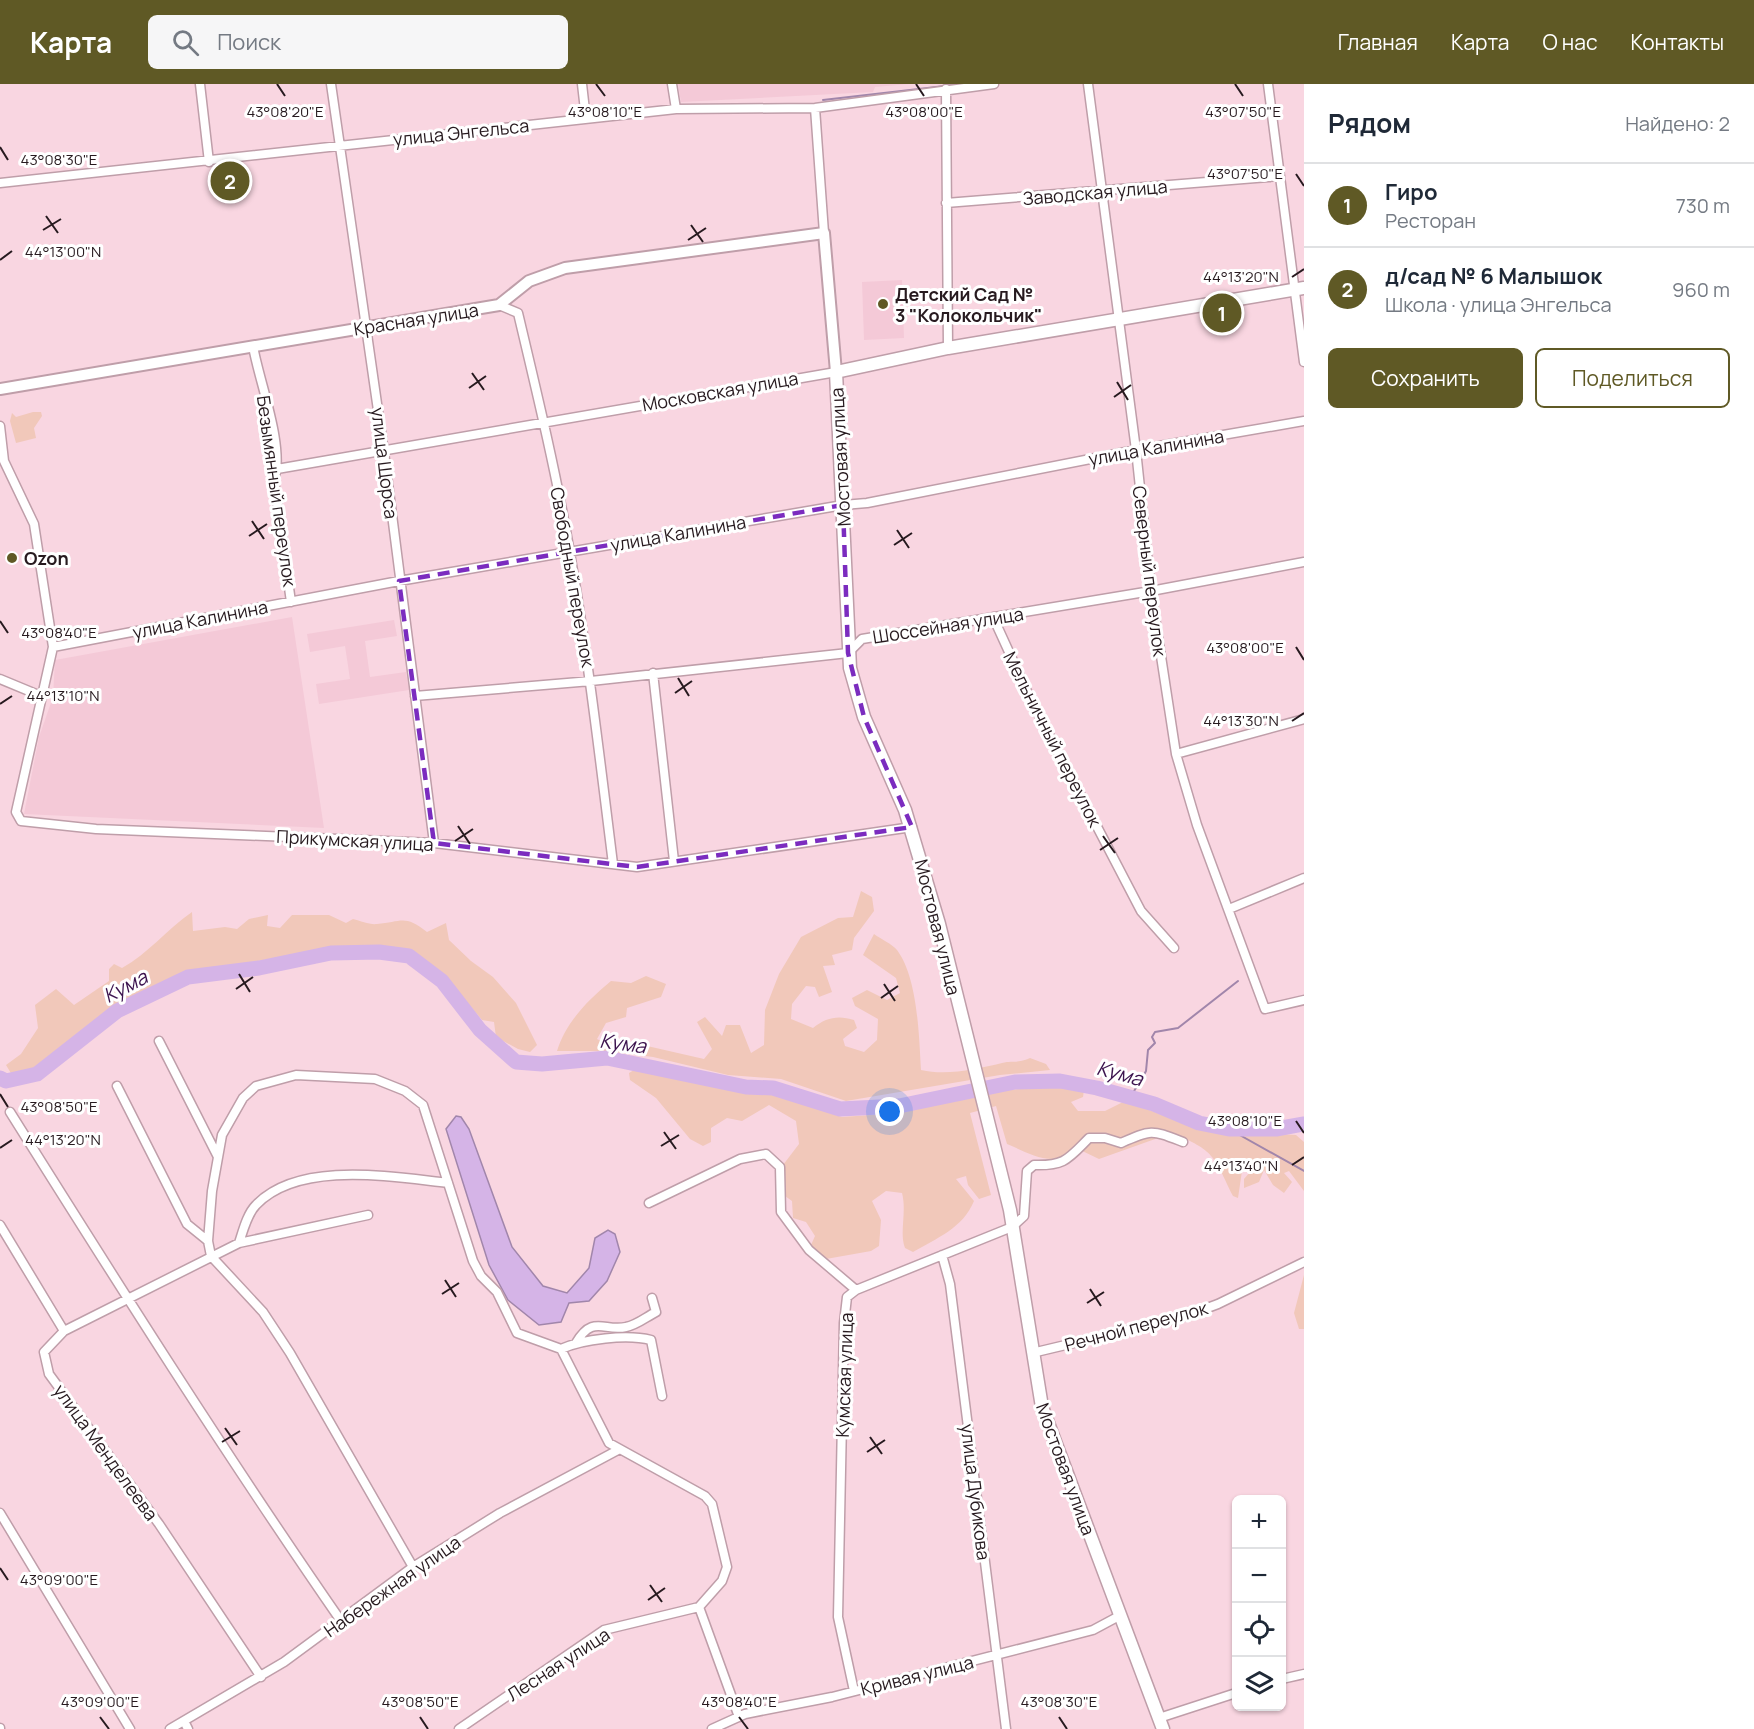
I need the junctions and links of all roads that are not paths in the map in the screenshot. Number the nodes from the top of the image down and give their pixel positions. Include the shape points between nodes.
1 (200, 84) edge
2 (331, 84) edge
3 (582, 84) edge
4 (672, 84) edge
5 (994, 84) edge
6 (1088, 84) edge
7 (1268, 84) edge
8 (946, 89) junction
9 (815, 108) junction
10 (676, 109) junction
11 (586, 119) junction
12 (340, 146) junction
13 (208, 162) junction
14 (1280, 176) junction
15 (0, 183) edge
16 (1101, 192) junction
17 (946, 203) junction
18 (824, 233) junction
19 (1299, 289) edge
20 (499, 305) junction
21 (1118, 320) junction
22 (366, 327) junction
23 (254, 346) junction
24 (948, 348) junction
25 (1304, 362) edge
26 (836, 372) junction
27 (0, 388) edge
28 (1304, 421) edge
29 (545, 422) junction
30 (0, 426) edge
31 (1136, 450) junction
32 (384, 452) junction
33 (278, 469) junction
34 (843, 505) junction
35 (570, 552) junction
36 (1304, 562) edge
37 (399, 581) junction
38 (1151, 591) junction
39 (291, 602) junction
40 (993, 617) junction
41 (53, 647) junction
42 (848, 653) junction
43 (652, 673) junction
44 (0, 679) edge
45 (591, 681) junction
46 (40, 696) junction
47 (415, 696) junction
48 (1304, 718) edge
49 (1176, 754) junction
50 (912, 827) junction
51 (434, 843) junction
52 (674, 861) junction
53 (613, 864) junction
54 (1304, 878) edge
55 (1229, 909) junction
56 (1174, 948) dead end
57 (1304, 999) edge
58 (159, 1041) dead end
59 (117, 1086) dead end
60 (10, 1112) dead end
61 (1183, 1142) dead end
62 (218, 1157) junction
63 (448, 1183) junction
64 (650, 1203) dead end
65 (368, 1215) dead end
66 (0, 1224) edge
67 (1012, 1227) junction
68 (207, 1241) junction
69 (239, 1243) junction
70 (942, 1255) junction
71 (211, 1256) junction
72 (1304, 1262) edge
73 (856, 1290) junction
74 (652, 1298) dead end
75 (127, 1299) junction
76 (64, 1331) junction
77 (576, 1343) junction
78 (561, 1349) junction
79 (1032, 1353) junction
80 (662, 1396) dead end
81 (618, 1450) junction
82 (0, 1513) edge
83 (413, 1567) junction
84 (699, 1607) junction
85 (1121, 1615) junction
86 (341, 1621) junction
87 (997, 1655) junction
88 (1304, 1674) edge
89 (261, 1677) junction
90 (1286, 1678) edge
91 (854, 1691) junction
92 (1232, 1695) edge
93 (740, 1717) junction
94 (1161, 1724) edge
95 (186, 1725) edge
96 (130, 1729) edge
97 (170, 1729) edge
98 (459, 1729) edge
99 (712, 1729) edge
100 (1005, 1729) edge

1 - 13 street
2 - 12 street, улица Щорса
3 - 11 street
4 - 10 street
5 - 8 street, улица Энгельса
6 - 16 street, Северный переулок
7 - 14 street
8 - 9 street, улица Энгельса
8 - 17 street
9 - 10 street, улица Энгельса
9 - 18 street, Мостовая улица
10 - 11 street, улица Энгельса
11 - 12 street, улица Энгельса
12 - 13 street, улица Энгельса
12 - 22 street, улица Щорса
13 - 15 street, улица Энгельса
14 - 16 street, Заводская улица
14 - 19 street
16 - 17 street, Заводская улица
16 - 21 street, Северный переулок
17 - 24 street
18 - 20 street, Красная улица via 565,268 530,281
18 - 26 street, Мостовая улица
19 - 21 main road, Московская улица
19 - 25 street
20 - 22 street, Красная улица
20 - 29 street, Свободный переулок via 518,313
21 - 24 main road, Московская улица
21 - 31 street, Северный переулок
22 - 23 street, Красная улица
22 - 32 street, улица Щорса
23 - 27 street, Красная улица
23 - 33 street, Безымянный переулок
24 - 26 main road, Московская улица
26 - 29 street, Московская улица
26 - 34 main road, Мостовая улица
28 - 31 street, улица Калинина
29 - 32 street, Московская улица
29 - 35 street, Свободный переулок
30 - 41 street via 4,461 34,524
31 - 34 street, улица Калинина
31 - 38 street, Северный переулок
32 - 33 street, Московская улица
32 - 37 street, улица Щорса
33 - 39 street, Безымянный переулок via 274,480
34 - 35 street, улица Калинина
34 - 42 main road, Мостовая улица
35 - 37 street, улица Калинина
35 - 45 street, Свободный переулок
36 - 38 street, Шоссейная улица
37 - 39 street, улица Калинина
37 - 47 street, улица Щорса
38 - 40 street, Шоссейная улица
38 - 49 street, Северный переулок
39 - 41 street, улица Калинина
40 - 42 street, Шоссейная улица via 862,639
40 - 56 street, Мельничный переулок via 1030,698 1141,911
41 - 46 street
42 - 43 street, Шоссейная улица
42 - 50 main road, Мостовая улица via 864,717
43 - 45 street, Шоссейная улица
43 - 52 street
44 - 46 street
45 - 47 street, Шоссейная улица
45 - 53 street, Свободный переулок
46 - 51 street, Прикумская улица via 16,812 21,820 75,827
47 - 51 street, улица Щорса
48 - 49 street
49 - 55 street, Северный переулок via 1197,825
50 - 52 street, Прикумская улица
50 - 67 main road, Мостовая улица
51 - 53 street, Прикумская улица
52 - 53 street, Прикумская улица via 637,867
54 - 55 street
55 - 57 street, Северный переулок via 1265,1009
58 - 62 street
59 - 68 street via 187,1224
60 - 75 street
61 - 67 street via 1155,1131 1121,1143 1089,1138 1069,1160 1053,1166 1034,1165 1027,1172 1024,1216
62 - 63 street via 222,1135 234,1112 256,1086 305,1075 375,1079 405,1091 423,1105
62 - 68 street
63 - 69 street via 356,1174 306,1179 285,1186 255,1205
63 - 78 street via 473,1262 497,1292 514,1329
64 - 73 street, Кумская улица via 740,1159 766,1154 780,1167 781,1212 809,1250
65 - 69 street
66 - 76 street
67 - 70 street
67 - 79 main road, Мостовая улица
68 - 71 street
69 - 71 street
70 - 73 street
70 - 87 street, улица Дубикова via 950,1284
71 - 75 street
71 - 83 street via 263,1312 290,1353
72 - 79 street, Речной переулок via 1183,1317
73 - 91 street, Кумская улица via 847,1297 844,1323 838,1617
74 - 77 street via 656,1312 623,1328 593,1327 583,1331
75 - 76 street
75 - 86 street
76 - 89 street, улица Менделеева via 44,1352 49,1374 159,1524
77 - 78 street
77 - 80 street via 651,1340
78 - 81 street via 609,1443
79 - 85 main road, Мостовая улица via 1045,1418
81 - 83 street, Набережная улица via 500,1513
81 - 84 street via 705,1496 712,1504 727,1567 722,1581
82 - 96 street
83 - 86 street, Набережная улица
84 - 93 street
84 - 98 street, Лесная улица via 604,1630
85 - 87 street, Кривая улица via 1093,1630
85 - 94 main road, Мостовая улица
86 - 89 street, Набережная улица
87 - 91 street, Кривая улица
87 - 100 street, улица Дубикова
88 - 90 street
89 - 95 street, Набережная улица
91 - 93 street, Кривая улица
92 - 94 street
93 - 99 street, Кривая улица
95 - 97 street, Набережная улица

